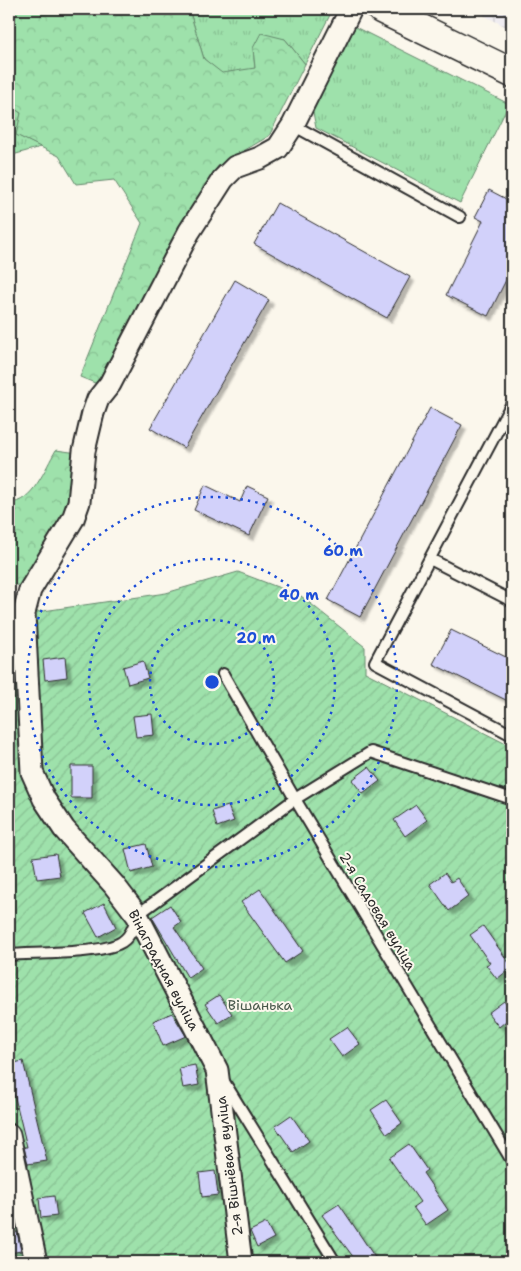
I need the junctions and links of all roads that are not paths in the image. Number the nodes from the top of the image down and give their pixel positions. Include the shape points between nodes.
1 (351, 9) edge
2 (381, 9) edge
3 (512, 73) edge
4 (293, 125) junction
5 (460, 217) dead end
6 (512, 403) edge
7 (430, 559) junction
8 (512, 601) edge
9 (223, 674) dead end
10 (512, 735) edge
11 (295, 799) junction
12 (512, 799) edge
13 (137, 915) junction
14 (9, 955) edge
15 (217, 1070) junction
16 (9, 1135) edge
17 (512, 1161) edge
18 (36, 1262) edge
19 (241, 1262) edge
20 (335, 1262) edge

1 - 4 street, Вінаградная вуліца
2 - 3 street
4 - 5 lane
4 - 13 street, Вінаградная вуліца via 278,148 235,167 223,179 189,232 110,384 98,399 84,451 79,502 73,519 30,590 24,613 32,772 44,799 64,829 114,884
6 - 7 lane
7 - 8 lane
7 - 10 lane via 375,662
9 - 11 lane, 2-я Садовая вуліца
11 - 12 lane via 371,752
11 - 13 lane
11 - 17 lane, 2-я Садовая вуліца
13 - 14 lane via 132,932 120,944 100,949
13 - 15 street, Вінаградная вуліца
15 - 19 street, 2-я Вішнёвая вуліца
15 - 20 lane, Вінаградная вуліца
16 - 18 street

